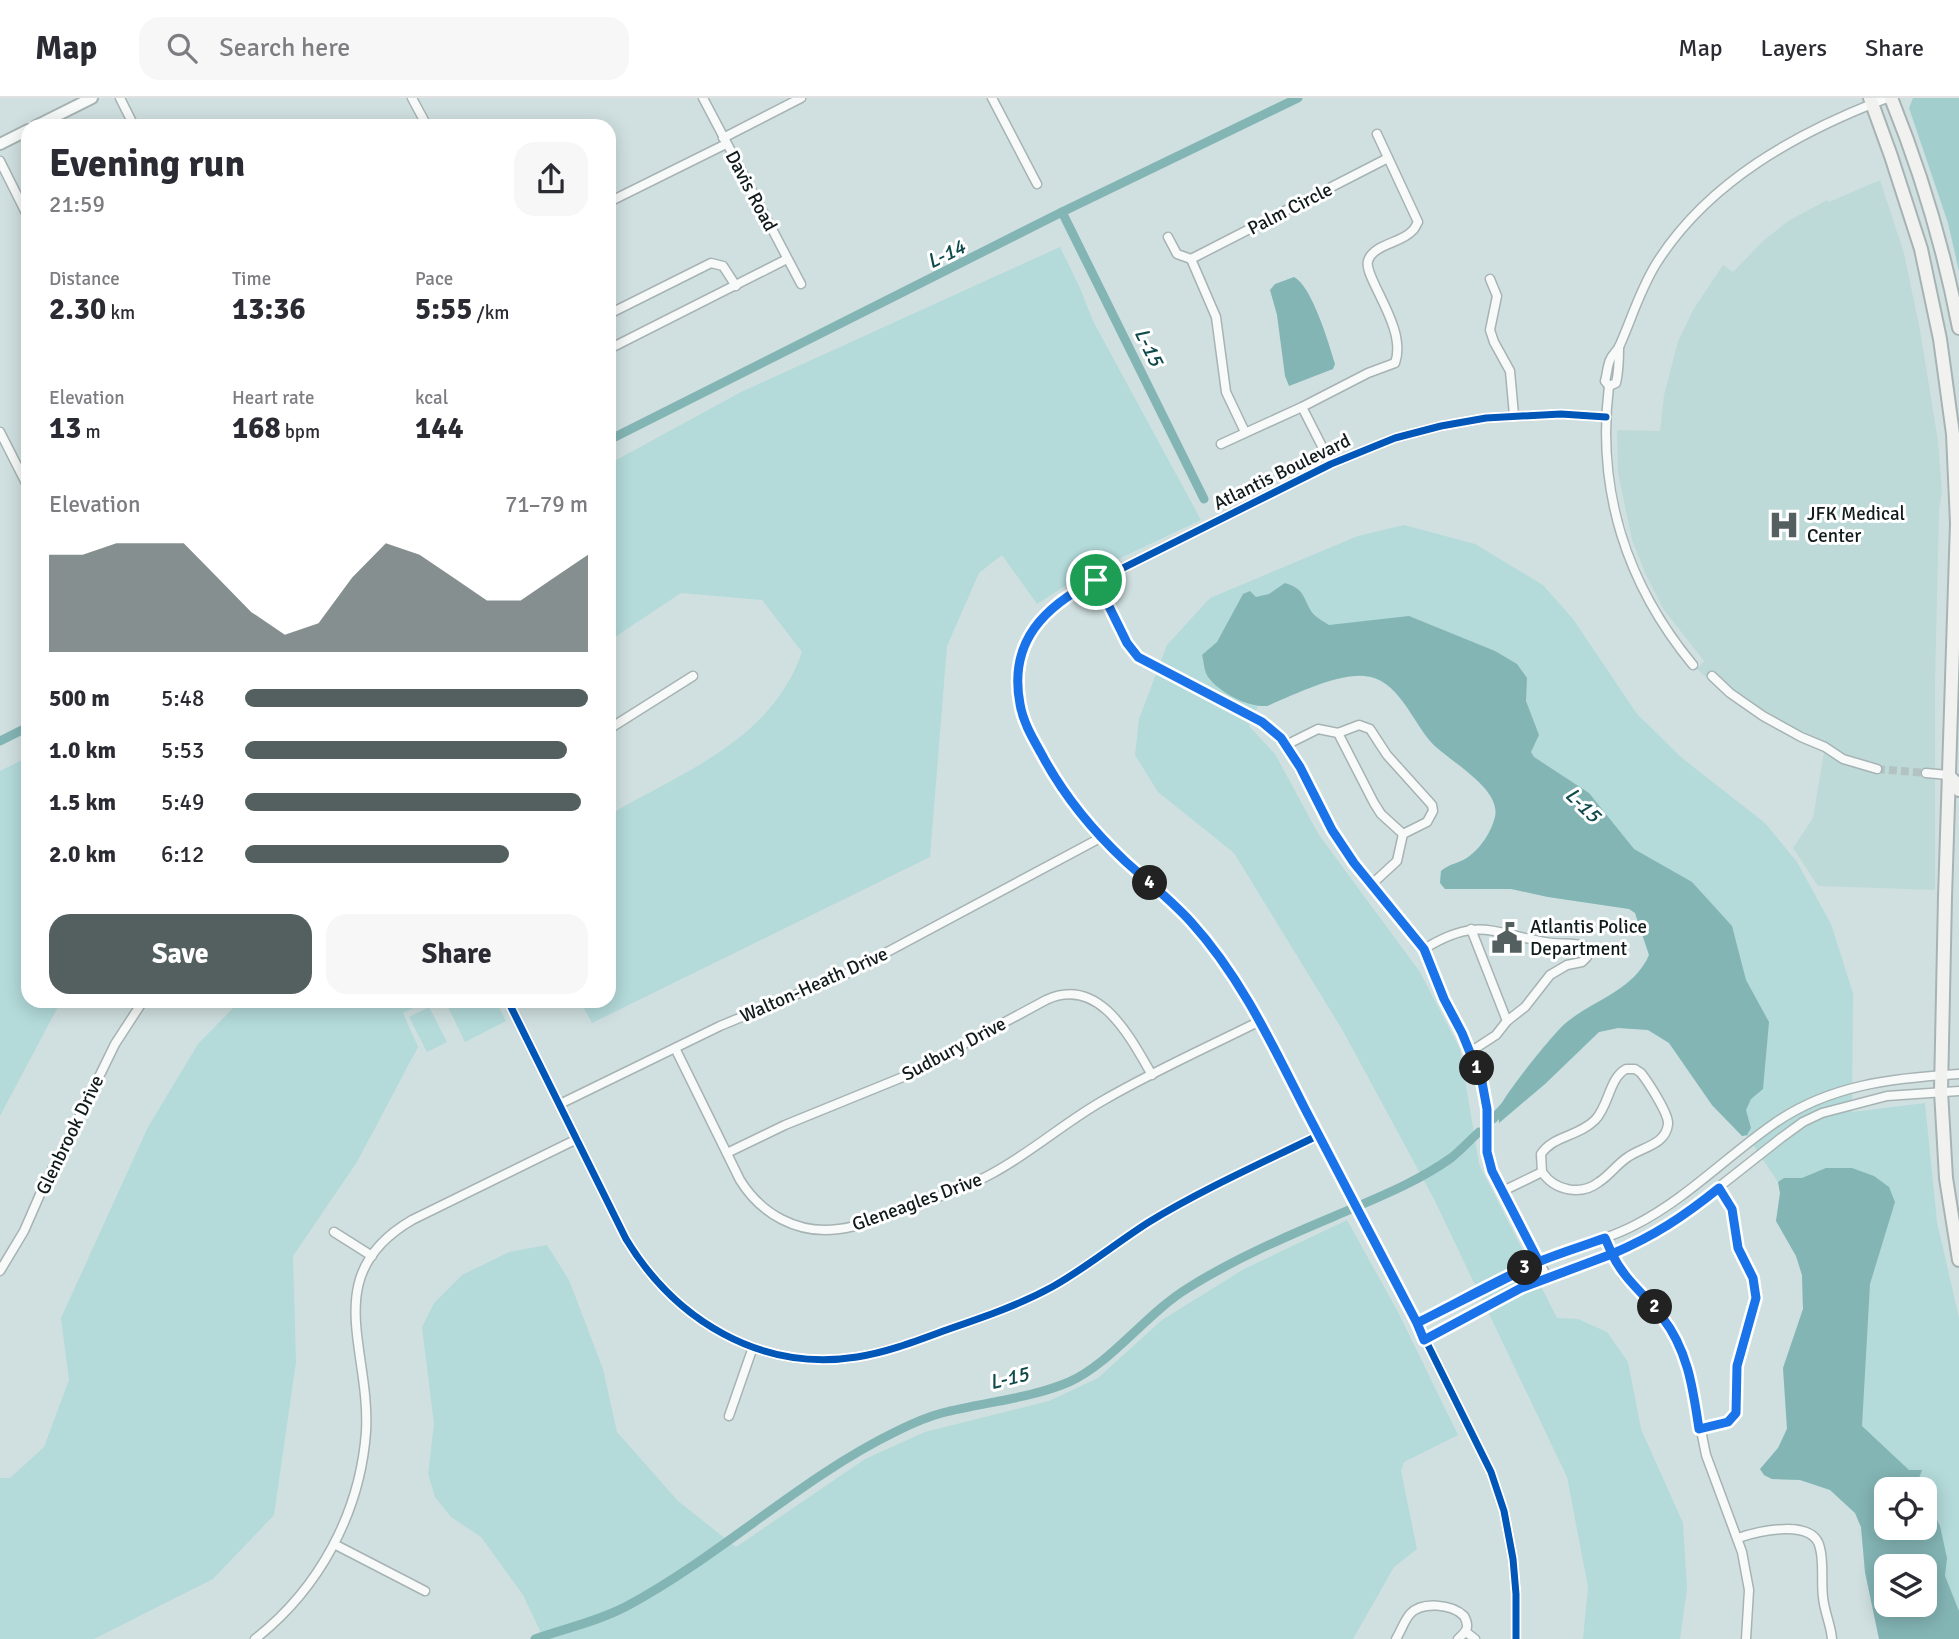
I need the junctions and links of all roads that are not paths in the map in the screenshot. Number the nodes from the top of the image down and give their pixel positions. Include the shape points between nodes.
1 (92, 98) edge
2 (120, 98) edge
3 (412, 98) edge
4 (703, 98) edge
5 (801, 98) edge
6 (992, 98) edge
7 (1889, 98) edge
8 (1871, 101) edge
9 (50, 119) edge
10 (130, 119) edge
11 (422, 119) edge
12 (21, 134) edge
13 (1377, 134) dead end
14 (725, 141) junction
15 (0, 144) edge
16 (1388, 158) junction
17 (0, 161) edge
18 (1037, 184) dead end
19 (616, 198) edge
20 (21, 203) edge
21 (1168, 237) dead end
22 (788, 259) junction
23 (1191, 259) junction
24 (1490, 279) dead end
25 (801, 284) dead end
26 (736, 286) junction
27 (616, 311) edge
28 (1959, 328) edge
29 (616, 346) edge
30 (1946, 376) junction
31 (1959, 389) edge
32 (1302, 407) junction
33 (1514, 415) junction
34 (1606, 417) junction
35 (0, 432) edge
36 (1245, 432) junction
37 (1221, 444) dead end
38 (1331, 464) junction
39 (21, 473) edge
40 (1096, 580) junction
41 (1693, 665) dead end
42 (693, 676) dead end
43 (1712, 676) dead end
44 (616, 725) edge
45 (1338, 733) junction
46 (1286, 745) junction
47 (1877, 769) tunnel mouth
48 (1926, 773) tunnel mouth
49 (1948, 775) junction
50 (1959, 790) edge
51 (1403, 834) junction
52 (1102, 837) junction
53 (1372, 884) junction
54 (1471, 929) junction
55 (1424, 949) junction
56 (138, 1008) edge
57 (512, 1008) edge
58 (1260, 1021) junction
59 (1507, 1021) junction
60 (675, 1048) junction
61 (1470, 1052) junction
62 (1959, 1074) edge
63 (1152, 1075) junction
64 (1941, 1075) junction
65 (1941, 1091) junction
66 (1959, 1091) edge
67 (560, 1104) junction
68 (1319, 1135) junction
69 (577, 1139) junction
70 (727, 1153) junction
71 (1542, 1172) junction
72 (1719, 1188) junction
73 (1503, 1191) junction
74 (334, 1232) dead end
75 (1605, 1238) junction
76 (1612, 1254) junction
77 (372, 1256) junction
78 (1959, 1260) edge
79 (1539, 1262) junction
80 (0, 1271) edge
81 (1547, 1277) junction
82 (1417, 1323) junction
83 (1424, 1340) junction
84 (753, 1347) junction
85 (729, 1416) dead end
86 (1699, 1429) junction
87 (1738, 1538) junction
88 (334, 1544) junction
89 (425, 1591) dead end
90 (1466, 1632) junction
91 (257, 1639) edge
92 (1396, 1639) edge
93 (1458, 1639) edge
94 (1475, 1639) edge
95 (1516, 1639) edge
96 (1746, 1639) edge
97 (1832, 1639) edge

1 - 9 street
2 - 10 street
3 - 11 street
4 - 14 street, Davis Road
5 - 14 street
6 - 18 street
7 - 8 street
7 - 28 main road via 1938,235
8 - 30 main road via 1921,249
8 - 34 street via 1739,174 1679,232 1641,292 1619,347 1620,366 1616,383 1609,386
12 - 15 street
13 - 16 street
14 - 19 street
14 - 22 street, Davis Road
16 - 23 street, Palm Circle
16 - 32 street via 1418,222 1411,233 1367,261 1388,310 1399,353 1395,363
17 - 20 street
21 - 23 street via 1177,254
22 - 25 street, Davis Road
22 - 26 street
23 - 36 street via 1216,317 1226,392
24 - 33 street via 1497,296 1490,330 1510,370
26 - 27 street via 723,266 711,264
26 - 29 street
30 - 31 main road
30 - 49 main road via 1957,523
32 - 36 street
32 - 38 street
33 - 34 street, Atlantis Boulevard
33 - 38 street, Atlantis Boulevard via 1425,430
34 - 41 street via 1611,492 1623,542 1654,612
35 - 39 street
36 - 37 street
38 - 40 street, Atlantis Boulevard
40 - 46 street via 1138,657 1262,722
40 - 52 street, Atlantis Boulevard via 1050,609 1034,628 1020,662 1019,698 1030,732 1061,786
42 - 44 street
43 - 47 street via 1763,716 1843,759
45 - 46 street via 1318,729
45 - 51 street via 1381,814
45 - 51 street via 1359,725 1370,729 1387,755 1429,799 1431,817
46 - 53 street via 1332,830
48 - 49 street
49 - 50 main road
49 - 64 main road
51 - 53 street via 1397,861
52 - 58 street via 1204,937
52 - 60 street, Walton-Heath Drive via 848,973
53 - 55 street
54 - 55 street via 1450,934
54 - 59 street
54 - 59 street via 1578,944 1587,951 1582,962 1550,975 1525,1007
55 - 61 street
56 - 80 street, Glenbrook Drive via 115,1044
57 - 67 street
58 - 63 street, Gleneagles Drive
58 - 68 street
59 - 61 street via 1496,1035
60 - 67 street, Walton-Heath Drive
60 - 70 street, Gleneagles Drive
61 - 73 street via 1486,1096 1488,1158
62 - 64 street
63 - 70 street, Gleneagles Drive via 1077,1116 972,1184 853,1227 804,1228 780,1219 744,1186
63 - 70 street, Sudbury Drive via 1104,1007 1082,995 1064,994 892,1082
64 - 65 main road
64 - 75 street via 1868,1083 1819,1098 1774,1123 1666,1208
65 - 66 street
65 - 72 street via 1887,1096 1822,1113 1803,1122
65 - 78 main road
67 - 69 street
68 - 82 street
68 - 84 street via 1172,1209 1075,1274 996,1313 894,1349 855,1357 802,1358
69 - 77 street via 412,1220
69 - 84 street via 626,1239 648,1273 694,1316
71 - 71 street via 1562,1188 1589,1188 1627,1157 1659,1141 1667,1131 1667,1113 1641,1073 1635,1069 1620,1072 1596,1119 1547,1145 1540,1160
71 - 73 street
72 - 76 street via 1672,1224
72 - 86 street via 1732,1209 1738,1248 1753,1278 1756,1298 1737,1366 1736,1413 1728,1422
73 - 79 street
74 - 77 street
75 - 76 street
75 - 79 street
76 - 81 street
76 - 86 street via 1623,1275 1664,1318 1681,1347
77 - 88 street via 357,1290 354,1317 366,1391 363,1457
79 - 81 street
79 - 82 street
81 - 83 street
82 - 83 street
83 - 95 street via 1491,1472 1508,1532 1517,1594
84 - 85 street
86 - 87 street
87 - 96 street via 1749,1590
87 - 97 street via 1797,1529 1814,1535 1820,1545 1822,1596
88 - 89 street
88 - 91 street via 303,1592
90 - 92 street via 1467,1621 1460,1612 1426,1606 1409,1615
90 - 93 street
90 - 94 street

